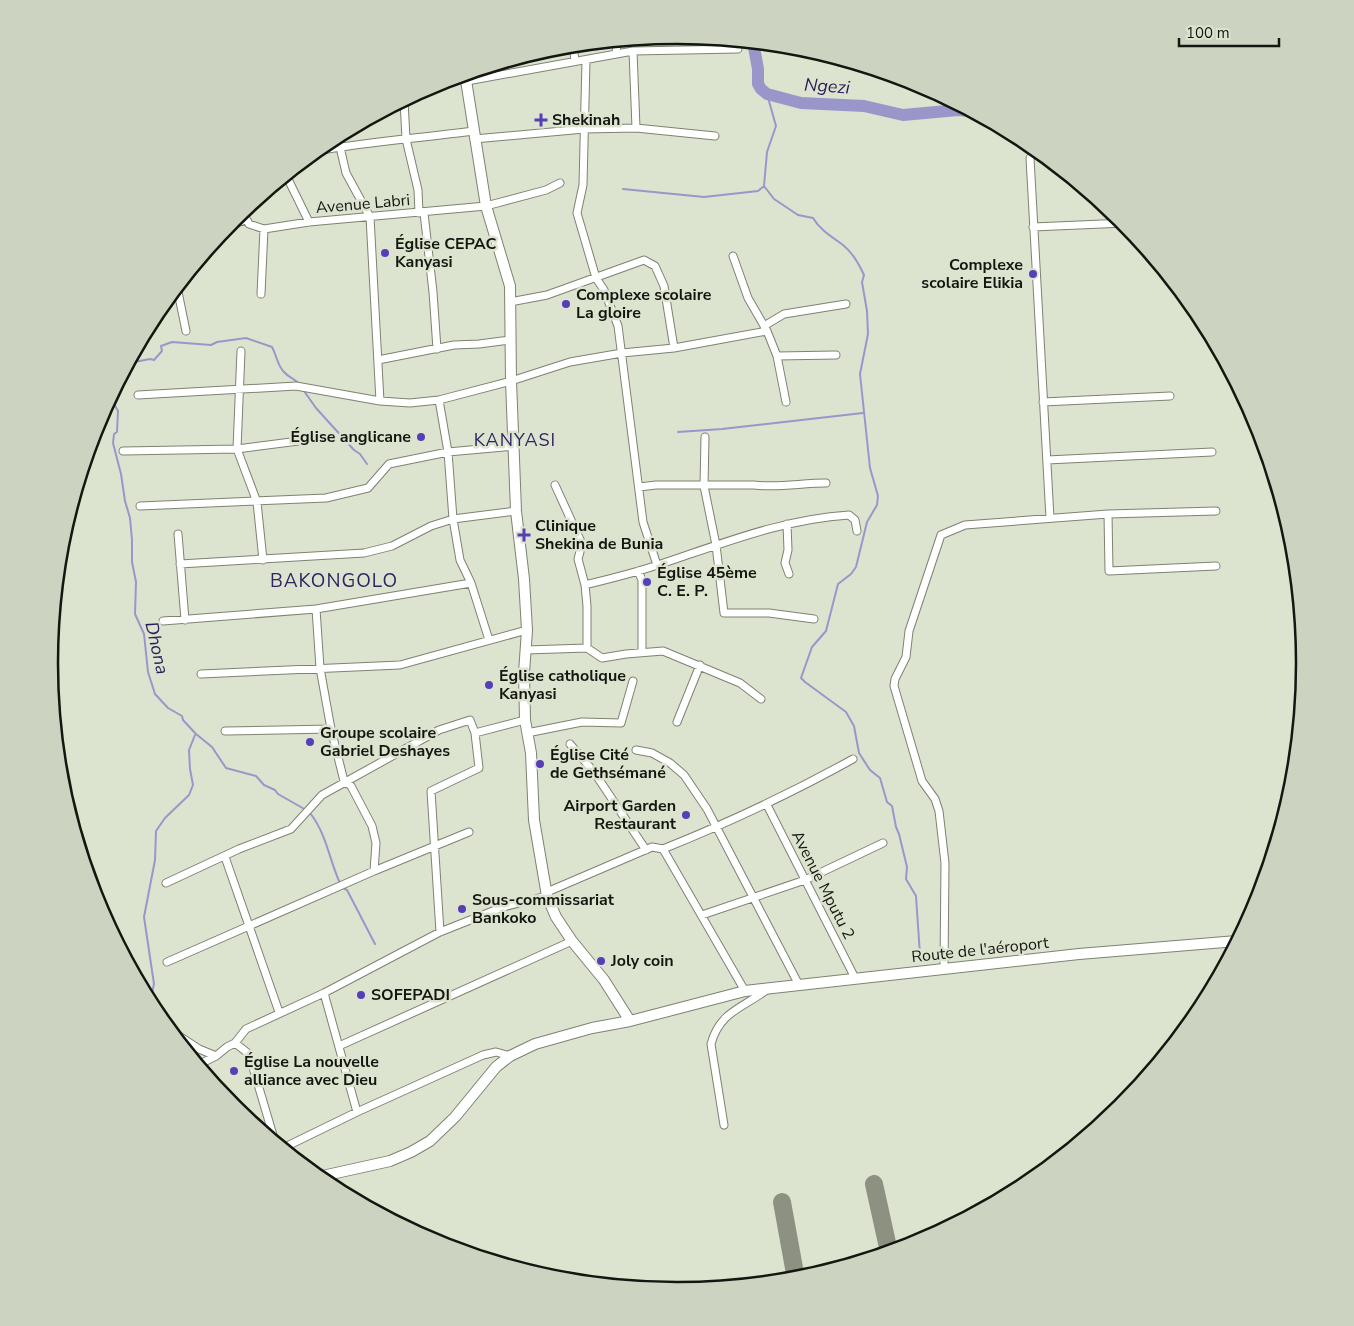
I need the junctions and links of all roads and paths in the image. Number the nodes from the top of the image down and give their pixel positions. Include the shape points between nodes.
1 (617, 47) edge
2 (738, 49) dead end
3 (633, 51) junction
4 (574, 53) edge
5 (616, 53) junction
6 (586, 60) junction
7 (575, 62) junction
8 (483, 76) edge
9 (466, 81) edge
10 (404, 107) edge
11 (636, 128) junction
12 (584, 129) junction
13 (474, 135) junction
14 (716, 136) dead end
15 (406, 139) junction
16 (340, 147) junction
17 (333, 148) edge
18 (1030, 158) dead end
19 (289, 181) edge
20 (560, 183) dead end
21 (486, 206) junction
22 (422, 213) junction
23 (370, 217) junction
24 (246, 220) edge
25 (309, 222) junction
26 (1114, 224) edge
27 (1033, 227) junction
28 (264, 230) junction
29 (733, 256) dead end
30 (596, 278) junction
31 (261, 294) dead end
32 (179, 296) edge
33 (510, 302) junction
34 (846, 304) dead end
35 (765, 329) junction
36 (186, 331) dead end
37 (510, 340) junction
38 (674, 348) junction
39 (437, 349) junction
40 (240, 351) dead end
41 (622, 353) junction
42 (836, 355) dead end
43 (777, 356) junction
44 (378, 360) junction
45 (511, 381) junction
46 (239, 389) junction
47 (138, 395) dead end
48 (1170, 396) dead end
49 (439, 400) junction
50 (380, 401) junction
51 (786, 402) dead end
52 (1044, 402) junction
53 (705, 436) dead end
54 (322, 438) dead end
55 (514, 446) junction
56 (237, 448) junction
57 (123, 451) dead end
58 (448, 452) junction
59 (1212, 452) dead end
60 (1047, 460) junction
61 (826, 483) dead end
62 (555, 485) dead end
63 (704, 486) junction
64 (640, 487) junction
65 (257, 502) junction
66 (140, 506) dead end
67 (516, 511) junction
68 (1216, 511) dead end
69 (1108, 514) junction
70 (1050, 518) junction
71 (453, 519) junction
72 (787, 524) junction
73 (857, 531) dead end
74 (178, 534) dead end
75 (716, 545) junction
76 (263, 560) junction
77 (180, 564) junction
78 (657, 565) junction
79 (1216, 566) dead end
80 (638, 571) junction
81 (789, 574) dead end
82 (471, 583) junction
83 (585, 585) junction
84 (316, 609) junction
85 (814, 619) dead end
86 (186, 620) junction
87 (164, 621) dead end
88 (526, 630) junction
89 (489, 640) junction
90 (587, 648) junction
91 (526, 650) junction
92 (642, 652) junction
93 (700, 665) junction
94 (320, 668) junction
95 (201, 674) dead end
96 (633, 681) dead end
97 (762, 699) dead end
98 (525, 720) junction
99 (677, 722) dead end
100 (332, 729) junction
101 (225, 731) dead end
102 (474, 733) junction
103 (527, 733) junction
104 (570, 744) dead end
105 (636, 750) dead end
106 (853, 759) dead end
107 (344, 781) junction
108 (767, 805) junction
109 (716, 828) junction
110 (469, 832) dead end
111 (883, 843) dead end
112 (435, 847) junction
113 (663, 849) junction
114 (646, 850) junction
115 (225, 857) junction
116 (374, 871) junction
117 (805, 880) junction
118 (166, 883) dead end
119 (547, 894) junction
120 (754, 898) junction
121 (702, 915) junction
122 (250, 927) junction
123 (440, 932) junction
124 (572, 940) junction
125 (1230, 942) edge
126 (167, 962) dead end
127 (944, 968) junction
128 (855, 978) junction
129 (799, 985) junction
130 (768, 989) junction
131 (744, 991) junction
132 (324, 993) junction
133 (279, 1012) junction
134 (630, 1021) junction
135 (187, 1041) edge
136 (235, 1043) junction
137 (340, 1046) junction
138 (216, 1056) junction
139 (510, 1056) junction
140 (204, 1062) edge
141 (357, 1112) junction
142 (724, 1125) dead end
143 (272, 1131) edge
144 (289, 1145) edge
145 (328, 1175) edge

1 - 5 street
2 - 3 street
3 - 5 street
3 - 11 street
4 - 7 street
5 - 6 street
6 - 7 street
6 - 12 street
7 - 8 street
9 - 13 street
10 - 15 street
11 - 12 street
11 - 14 street
12 - 13 street
12 - 30 street via 583,185 577,213
13 - 15 street
13 - 21 street
15 - 16 street
15 - 22 street
16 - 17 street
16 - 23 street via 346,173
18 - 27 street
19 - 25 street
20 - 21 street, Avenue Labri via 546,190
21 - 22 street, Avenue Labri
21 - 33 street via 510,286
22 - 23 street, Avenue Labri
22 - 39 street
23 - 25 street, Avenue Labri
23 - 44 street
24 - 28 street
25 - 28 street, Avenue Labri
26 - 27 street
27 - 52 street
28 - 31 street
29 - 35 street via 748,298
30 - 33 street via 546,295
30 - 38 street via 644,260 655,266 664,286
30 - 41 street via 618,326
32 - 36 street
33 - 37 street
34 - 35 street via 784,314
35 - 38 street
35 - 43 street
37 - 39 street via 454,344
37 - 45 street
38 - 41 street
39 - 44 street
40 - 46 street
41 - 45 street via 570,362
41 - 64 street
42 - 43 street
43 - 51 street
44 - 50 street
45 - 49 street
45 - 55 street
46 - 47 street
46 - 50 street via 296,386
46 - 56 street
48 - 52 street
49 - 50 street via 410,404
49 - 58 street
52 - 60 street
53 - 63 street
54 - 56 street
55 - 58 street
55 - 67 street
56 - 57 street
56 - 65 street
58 - 65 street via 389,464 368,488 326,498
58 - 71 street
59 - 60 street
60 - 70 street
61 - 63 street via 770,487
62 - 83 street via 582,544 578,559
63 - 64 street
63 - 75 street
64 - 78 street via 644,522
65 - 66 street
65 - 76 street
67 - 71 street
67 - 88 street
68 - 69 street
69 - 70 street
69 - 79 street via 1109,571
70 - 127 street via 965,525 941,535 909,631 906,657 895,679 896,695 922,782 935,799 939,811 945,863
71 - 76 street via 431,526 392,546 364,553
71 - 82 street via 460,560
72 - 73 street via 849,515
72 - 75 street
72 - 81 street via 785,563
74 - 77 street
75 - 78 street
75 - 85 street via 724,613 769,613
76 - 77 street
77 - 86 street
78 - 80 street
80 - 83 street
80 - 92 street via 642,580
82 - 84 street
82 - 89 street
83 - 90 street
84 - 86 street
84 - 94 street
86 - 87 street
88 - 89 street
88 - 91 street
89 - 94 street via 400,665
90 - 91 street
90 - 92 street via 602,658
91 - 98 street
92 - 93 street via 663,651
93 - 97 street via 740,683
93 - 99 street
94 - 95 street
94 - 100 street
96 - 103 street via 621,723 582,722
98 - 102 street
98 - 103 street
100 - 101 street
100 - 107 street
102 - 107 street via 470,720 438,730
102 - 112 street via 479,768 432,791
103 - 119 street via 534,820
104 - 114 street via 594,772
105 - 109 street via 670,763 684,775
106 - 108 street
107 - 115 street via 322,795 291,829
107 - 116 street via 372,826 376,843
108 - 109 street
108 - 117 street, Avenue Mputu 2
109 - 113 street
109 - 120 street
110 - 112 street
111 - 117 street
112 - 116 street
112 - 123 street
113 - 114 street
113 - 121 street
114 - 119 street
115 - 118 street
115 - 122 street
116 - 122 street
117 - 120 street
117 - 128 street, Avenue Mputu 2
119 - 123 street via 503,906
119 - 124 street via 556,916
120 - 121 street
120 - 129 street
121 - 131 street
122 - 126 street
122 - 133 street
123 - 132 street
124 - 134 street via 604,980
124 - 137 street
125 - 127 street, Route de l'aéroport
127 - 128 street, Route de l'aéroport
128 - 129 street, Route de l'aéroport
129 - 130 street, Route de l'aéroport
130 - 131 street, Route de l'aéroport
130 - 142 street via 724,1018 710,1044
131 - 134 street, Route de l'aéroport
132 - 133 street
132 - 137 street
133 - 136 street via 246,1029
134 - 139 street, Route de l'aéroport via 535,1044
135 - 138 street
136 - 138 street
136 - 143 street via 249,1054
137 - 141 street
138 - 140 street
139 - 141 street via 496,1052 483,1055
139 - 145 street, Route de l'aéroport via 496,1067 455,1118 430,1141 390,1161
141 - 144 street

